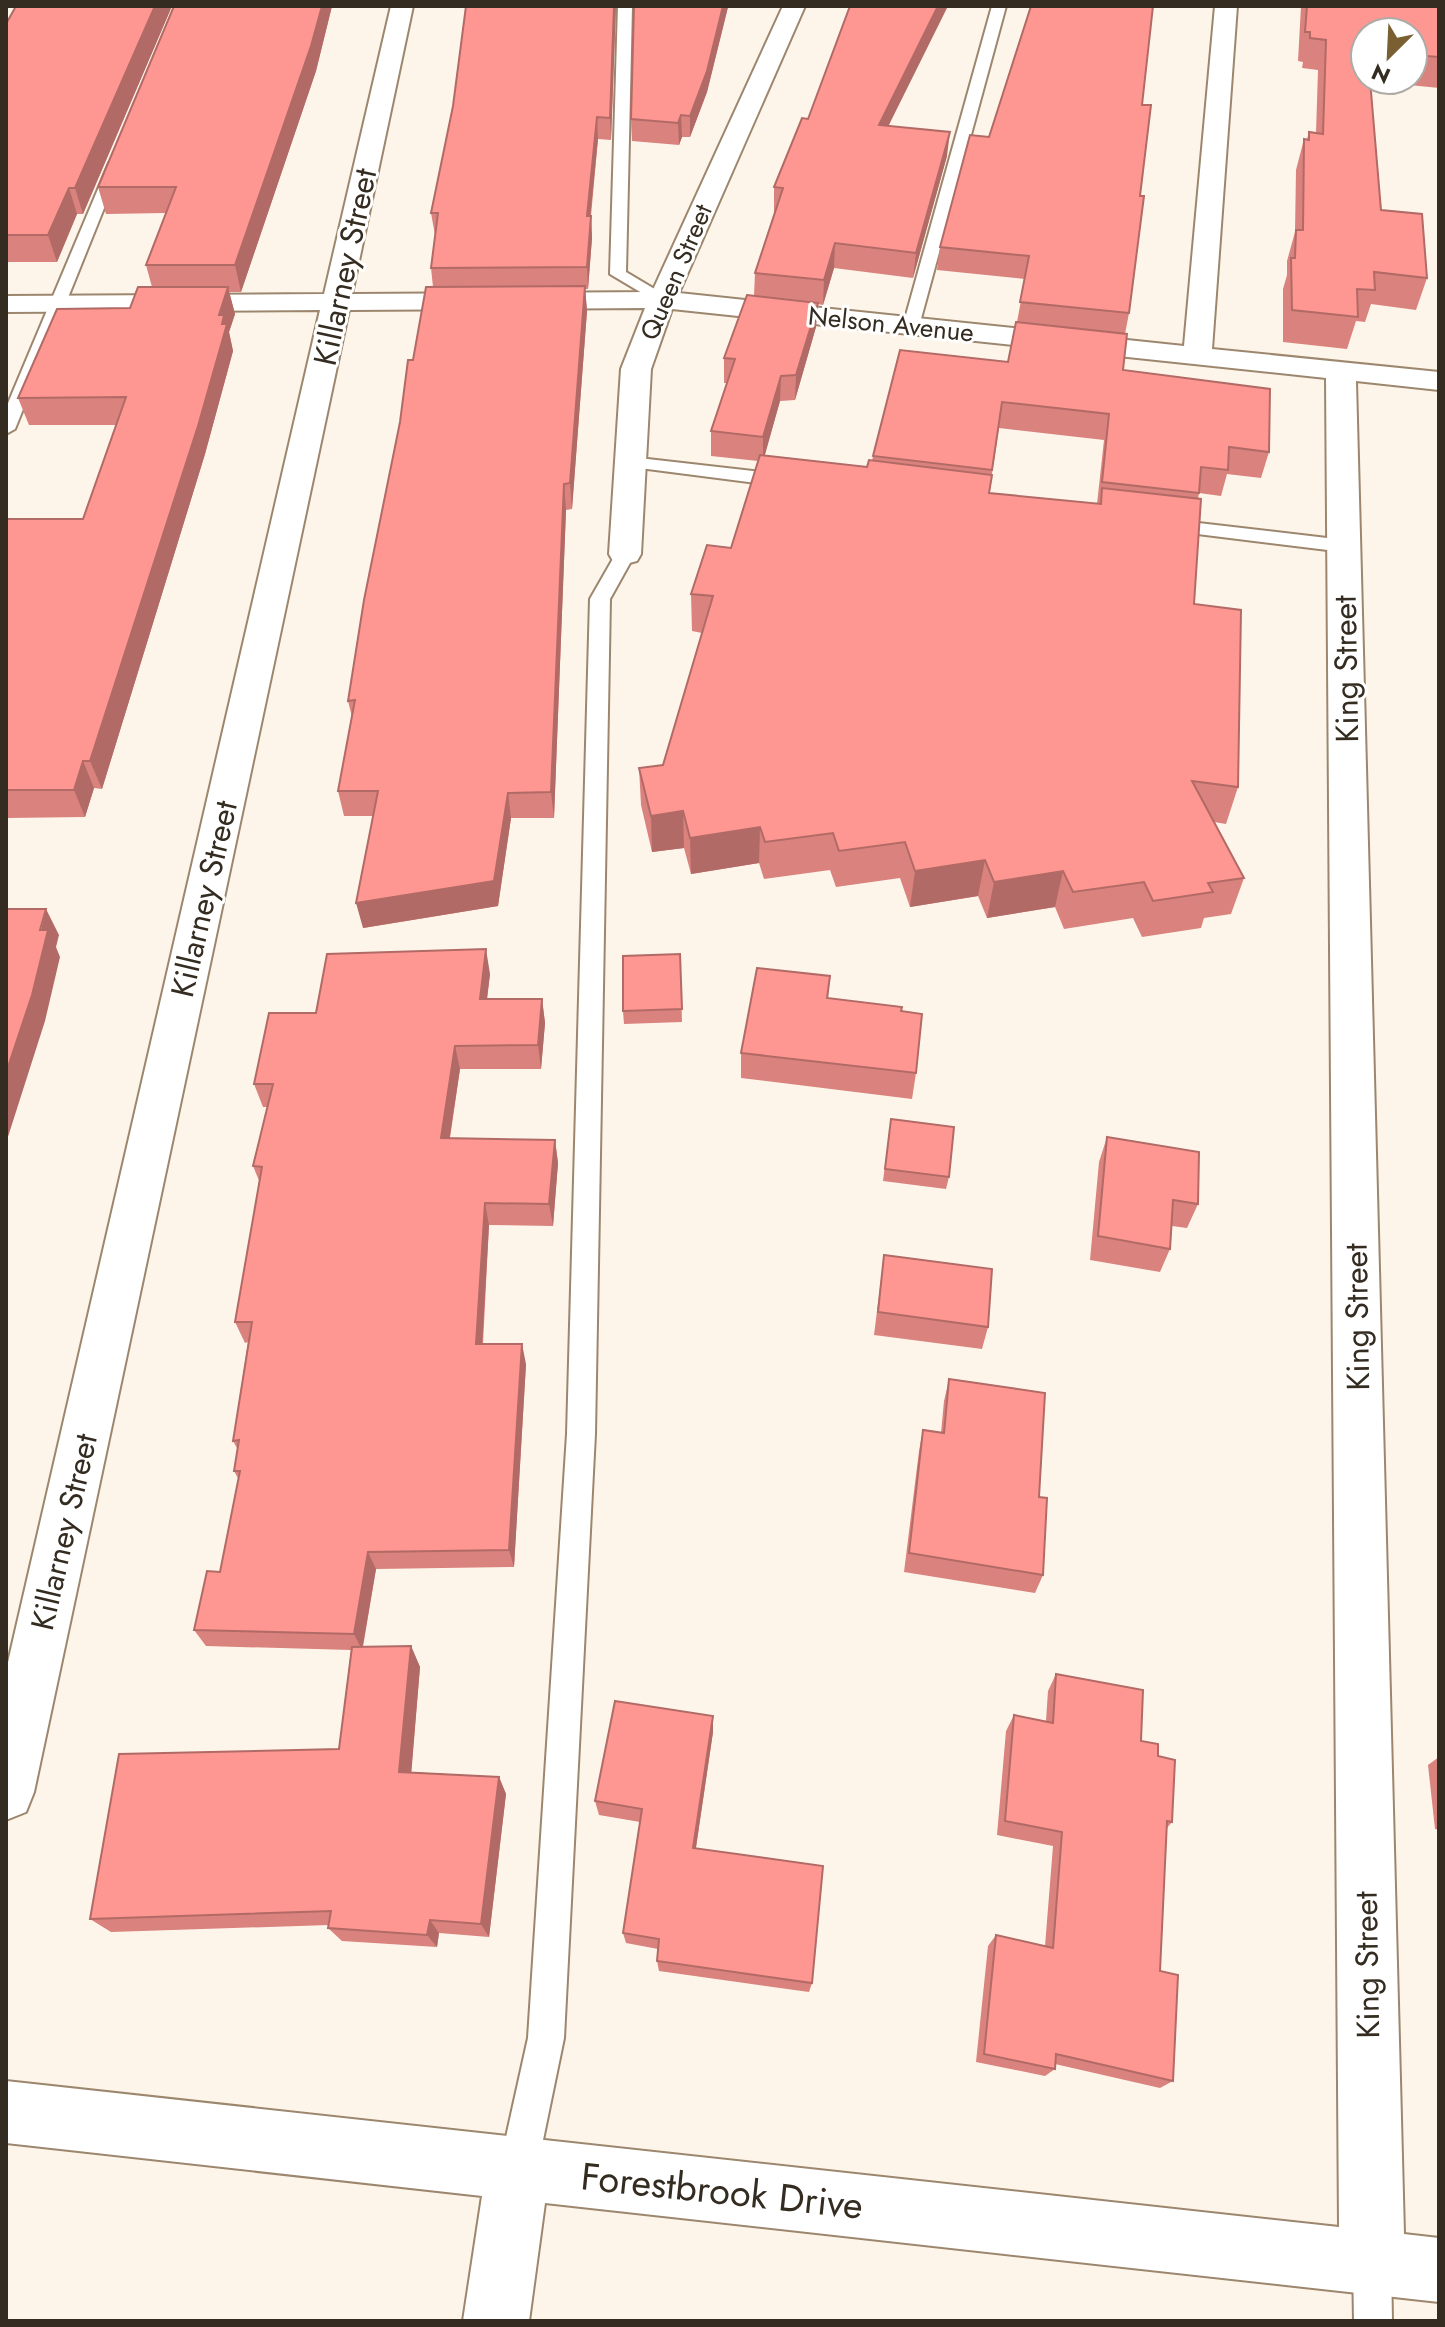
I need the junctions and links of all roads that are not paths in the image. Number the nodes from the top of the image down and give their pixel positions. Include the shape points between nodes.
1 (402, 6) edge
2 (625, 6) edge
3 (794, 6) edge
4 (999, 6) edge
5 (1226, 6) edge
6 (122, 148) edge
7 (662, 300) junction
8 (337, 302) junction
9 (6, 304) edge
10 (58, 304) junction
11 (911, 326) junction
12 (1197, 356) junction
13 (1341, 371) junction
14 (1439, 381) edge
15 (6, 429) edge
16 (630, 462) junction
17 (805, 483) edge
18 (1137, 522) edge
19 (1344, 546) junction
20 (625, 554) joint
21 (6, 1792) edge
22 (6, 2112) edge
23 (518, 2169) junction
24 (1439, 2270) edge
25 (1372, 2292) edge
26 (496, 2321) edge

1 - 8 street, Killarney Street
2 - 7 lane via 618,274
3 - 7 street, Queen Street
4 - 11 lane
5 - 12 street
6 - 10 lane
7 - 8 street, Nelson Avenue
7 - 11 street, Nelson Avenue
7 - 16 street, Queen Street via 636,369
8 - 10 street, Nelson Avenue
8 - 21 street, Killarney Street
9 - 10 street, Nelson Avenue
10 - 15 lane
11 - 12 street, Nelson Avenue
12 - 13 street, Nelson Avenue
13 - 14 street, Nelson Avenue
13 - 19 street, King Street
16 - 17 lane
16 - 20 street, Queen Street
18 - 19 lane
19 - 25 street, King Street
20 - 23 lane via 600,599 581,1434 546,2038
22 - 23 street, Forestbrook Drive
23 - 25 street, Forestbrook Drive
23 - 26 street
24 - 25 street, Forestbrook Drive

